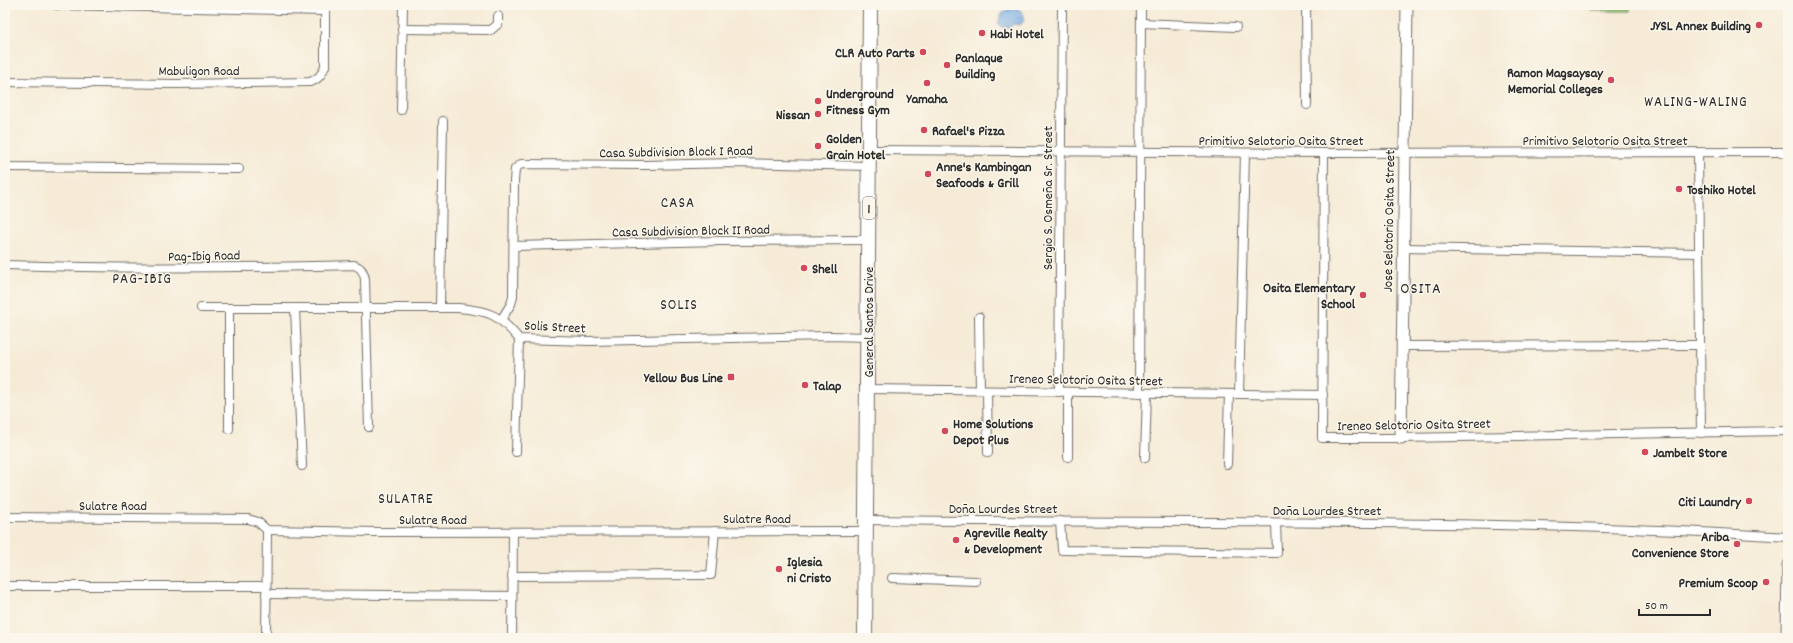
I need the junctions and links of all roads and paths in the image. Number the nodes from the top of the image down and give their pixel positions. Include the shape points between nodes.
1 (56, 5) edge
2 (403, 5) edge
3 (870, 5) edge
4 (1062, 5) edge
5 (1141, 5) edge
6 (1306, 5) edge
7 (1407, 5) edge
8 (325, 8) edge
9 (498, 16) dead end
10 (1140, 23) junction
11 (1236, 27) dead end
12 (402, 29) junction
13 (5, 82) edge
14 (1307, 105) dead end
15 (401, 110) dead end
16 (443, 121) dead end
17 (870, 150) junction
18 (1061, 152) junction
19 (1140, 152) junction
20 (1788, 152) edge
21 (1245, 153) junction
22 (1324, 153) junction
23 (1404, 153) junction
24 (1698, 153) junction
25 (869, 166) junction
26 (5, 167) edge
27 (239, 169) dead end
28 (869, 240) junction
29 (514, 246) junction
30 (1403, 248) junction
31 (1699, 253) junction
32 (5, 265) edge
33 (440, 307) junction
34 (201, 308) dead end
35 (229, 309) junction
36 (295, 309) junction
37 (365, 309) junction
38 (979, 317) dead end
39 (501, 320) junction
40 (868, 337) junction
41 (519, 339) junction
42 (1700, 345) junction
43 (1402, 346) junction
44 (868, 389) junction
45 (984, 390) junction
46 (1059, 392) junction
47 (1068, 392) junction
48 (1143, 393) junction
49 (1229, 394) junction
50 (1239, 394) junction
51 (1323, 395) junction
52 (369, 427) dead end
53 (229, 429) dead end
54 (1788, 431) edge
55 (1701, 433) junction
56 (1401, 438) junction
57 (516, 452) dead end
58 (988, 453) dead end
59 (1068, 457) dead end
60 (1145, 458) dead end
61 (1227, 464) dead end
62 (302, 466) dead end
63 (5, 518) edge
64 (1060, 521) junction
65 (1276, 523) junction
66 (866, 526) junction
67 (267, 530) junction
68 (513, 532) junction
69 (715, 532) junction
70 (1788, 537) edge
71 (1788, 565) edge
72 (512, 576) junction
73 (892, 578) dead end
74 (976, 581) dead end
75 (5, 586) edge
76 (266, 590) junction
77 (1788, 590) edge
78 (512, 596) junction
79 (266, 638) edge
80 (512, 638) edge
81 (865, 638) edge
82 (1787, 638) edge

1 - 8 street
2 - 12 street
3 - 17 highway, General Santos Drive / 1
4 - 18 street, Sergio S. Osmeña Sr. Street
5 - 10 street
6 - 14 street
7 - 23 street, Jose Selotorio Osita Street
8 - 13 street, Mabuligon Road via 325,66 319,77 310,82
9 - 12 street via 498,24 491,30
10 - 11 street
10 - 19 street
12 - 15 street
16 - 33 street
17 - 18 street, Primitivo Selotorio Osita Street
17 - 25 highway, General Santos Drive / 1
18 - 19 street, Primitivo Selotorio Osita Street
18 - 46 street, Sergio S. Osmeña Sr. Street
19 - 21 street, Primitivo Selotorio Osita Street
19 - 48 street
20 - 24 street, Primitivo Selotorio Osita Street
21 - 22 street, Primitivo Selotorio Osita Street
21 - 50 street
22 - 23 street, Primitivo Selotorio Osita Street
22 - 51 street
23 - 24 street, Primitivo Selotorio Osita Street
23 - 30 street, Jose Selotorio Osita Street
24 - 31 street
25 - 28 highway, General Santos Drive / 1
25 - 29 street, Casa Subdivision Block I Road via 735,163 519,165 515,169
26 - 27 street
28 - 29 street, Casa Subdivision Block II Road
28 - 40 highway, General Santos Drive / 1
29 - 39 street via 513,299
30 - 31 street
30 - 43 street, Jose Selotorio Osita Street
31 - 42 street
32 - 37 street, Pag-Ibig Road via 189,268 354,265 362,269 364,275
33 - 37 street, Solis Street
33 - 39 street, Solis Street via 484,310
34 - 35 street, Solis Street
35 - 36 street, Solis Street
35 - 53 street
36 - 37 street, Solis Street
36 - 62 street
37 - 52 street, Pag-Ibig Road
38 - 45 street
39 - 41 street, Solis Street
40 - 41 street, Solis Street via 590,341
40 - 44 highway, General Santos Drive / 1
41 - 57 street
42 - 43 street
42 - 55 street
43 - 56 street, Jose Selotorio Osita Street
44 - 45 street, Ireneo Selotorio Osita Street
44 - 66 highway, General Santos Drive / 1
45 - 46 street, Ireneo Selotorio Osita Street
45 - 58 street
46 - 47 street, Ireneo Selotorio Osita Street
47 - 48 street, Ireneo Selotorio Osita Street
47 - 59 street
48 - 49 street, Ireneo Selotorio Osita Street
48 - 60 street
49 - 50 street, Ireneo Selotorio Osita Street
49 - 61 street
50 - 51 street, Ireneo Selotorio Osita Street
51 - 56 street, Ireneo Selotorio Osita Street via 1322,438
54 - 55 street, Ireneo Selotorio Osita Street
55 - 56 street, Ireneo Selotorio Osita Street
63 - 67 street, Sulatre Road via 248,519 258,522
64 - 65 street, Doña Lourdes Street
64 - 65 street via 1062,550 1277,553
64 - 66 street, Doña Lourdes Street
65 - 70 street, Doña Lourdes Street via 1545,525 1676,529
66 - 69 street, Sulatre Road
66 - 81 highway, General Santos Drive / 1
67 - 68 street, Sulatre Road
67 - 76 street
68 - 69 street, Sulatre Road
68 - 72 street
69 - 72 street via 711,575
71 - 77 street
72 - 78 street
73 - 74 street
75 - 76 street
76 - 78 street
76 - 79 street
77 - 82 street
78 - 80 street

